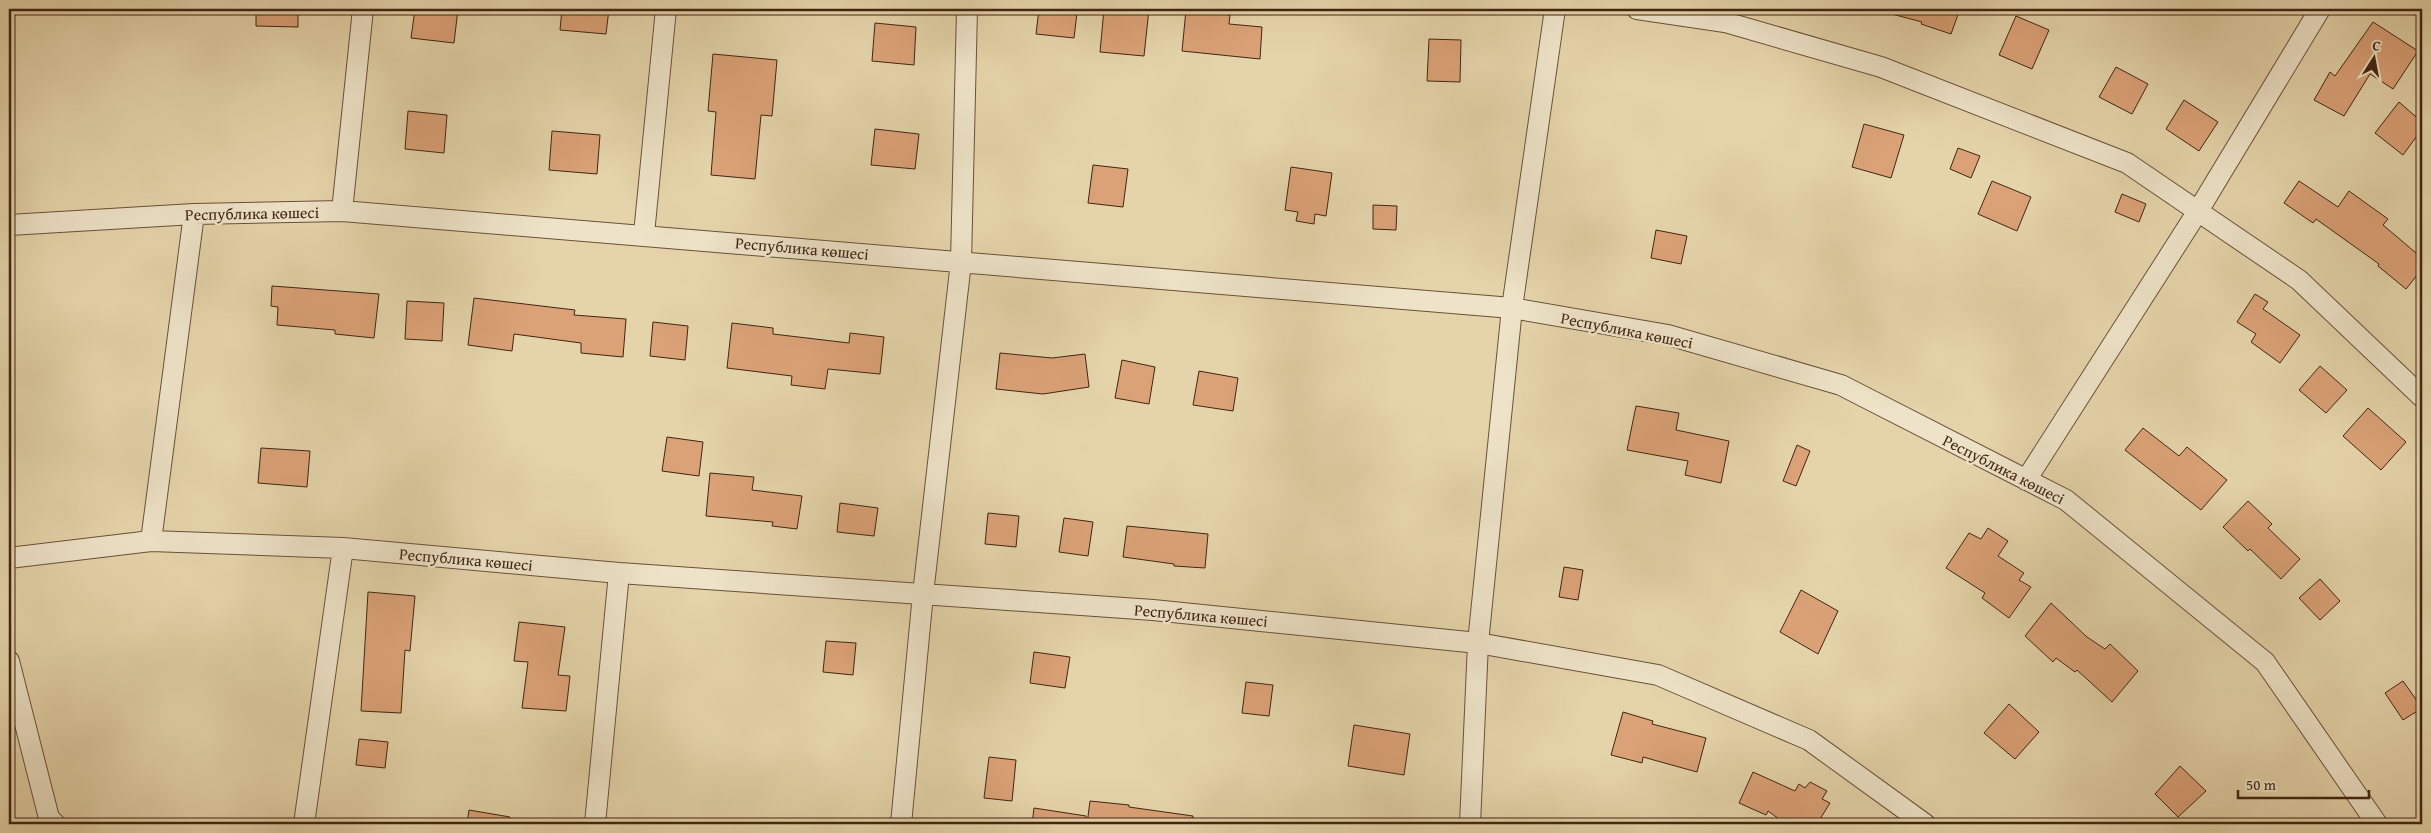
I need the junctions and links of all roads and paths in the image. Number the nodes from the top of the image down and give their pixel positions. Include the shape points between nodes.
1 (363, 9) edge
2 (666, 9) edge
3 (967, 9) edge
4 (1555, 9) edge
5 (1637, 9) edge
6 (2320, 9) edge
7 (342, 211) junction
8 (2198, 211) junction
9 (194, 214) junction
10 (9, 224) edge
11 (644, 234) junction
12 (961, 262) junction
13 (1512, 308) junction
14 (2422, 397) edge
15 (2026, 480) junction
16 (151, 541) junction
17 (343, 548) junction
18 (9, 558) edge
19 (620, 573) junction
20 (923, 594) junction
21 (1478, 643) junction
22 (9, 661) edge
23 (55, 824) edge
24 (304, 824) edge
25 (595, 824) edge
26 (901, 824) edge
27 (1470, 824) edge
28 (1925, 824) edge
29 (2377, 824) edge

1 - 7 street
2 - 11 street
3 - 12 street
4 - 13 street
5 - 8 street via 1725,22 1881,67 2127,163
6 - 8 street
7 - 9 street, Республика көшесі
7 - 11 street, Республика көшесі
8 - 14 street via 2299,280
8 - 15 street
9 - 10 street, Республика көшесі
9 - 16 street
11 - 12 street, Республика көшесі
12 - 13 street, Республика көшесі
12 - 20 street
13 - 15 street, Республика көшесі via 1668,335 1841,385
13 - 21 street
15 - 29 street, Республика көшесі via 2066,500 2265,662
16 - 17 street, Республика көшесі
16 - 18 street, Республика көшесі
17 - 19 street, Республика көшесі
17 - 24 street
19 - 20 street, Республика көшесі
19 - 25 street
20 - 21 street, Республика көшесі via 1153,610
20 - 26 street
21 - 27 street
21 - 28 street, Республика көшесі via 1658,675 1809,740
22 - 23 street via 49,818

